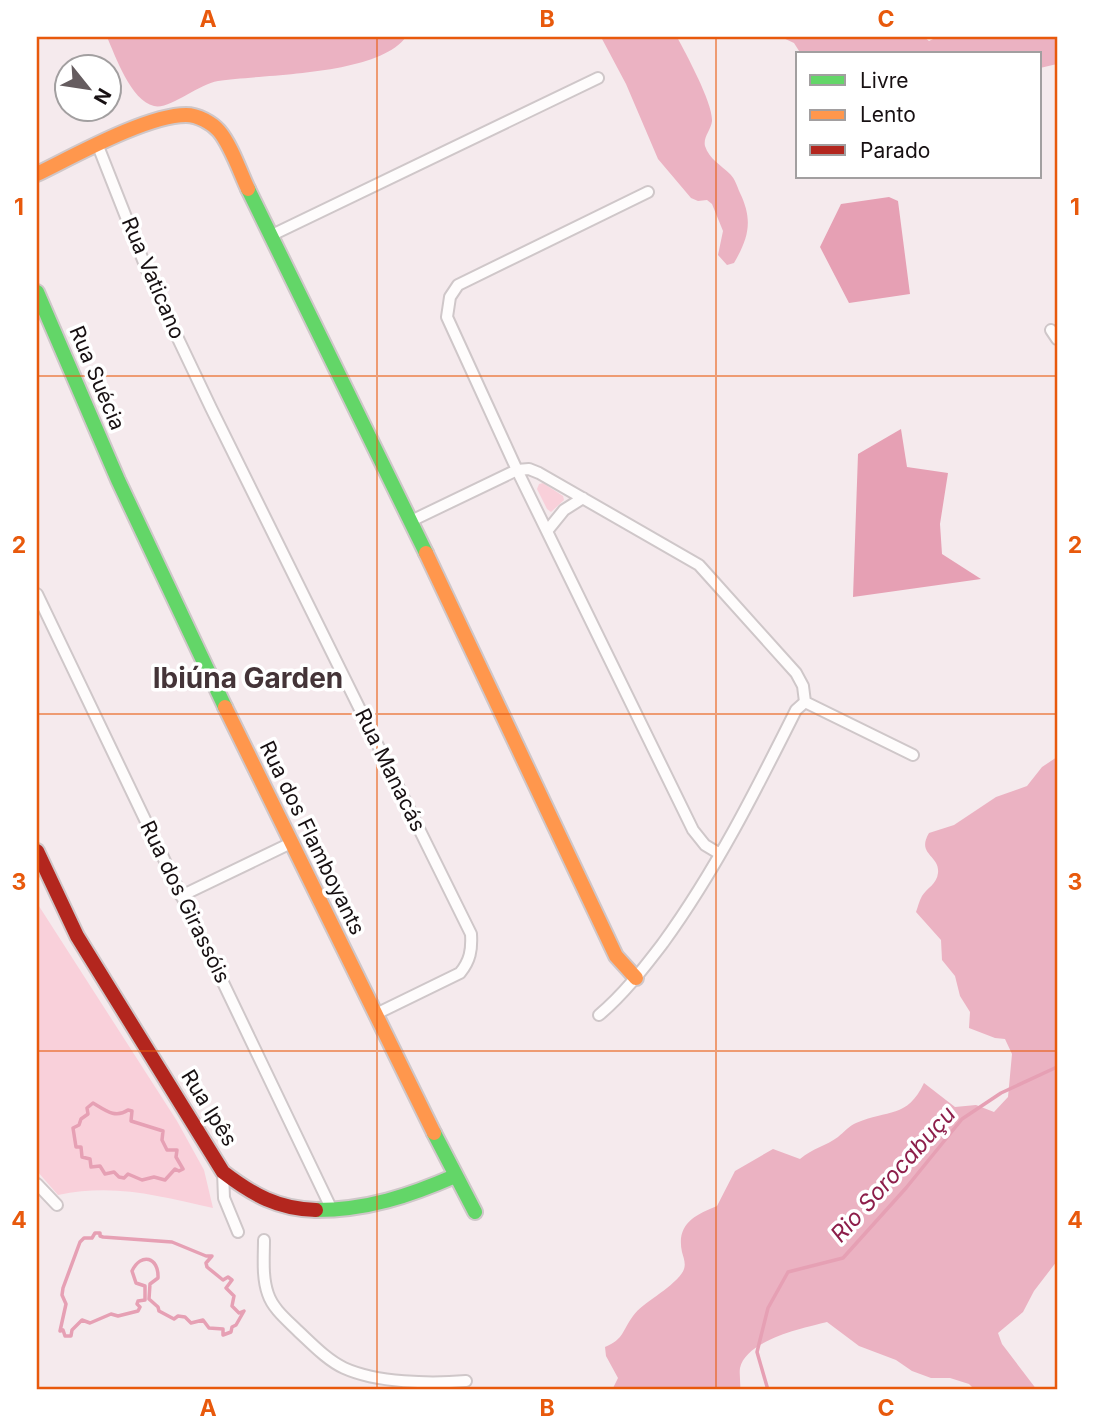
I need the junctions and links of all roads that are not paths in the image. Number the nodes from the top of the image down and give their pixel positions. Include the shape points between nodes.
1 (597, 78) dead end
2 (98, 146) junction
3 (37, 174) edge
4 (648, 192) dead end
5 (272, 235) junction
6 (37, 292) edge
7 (211, 408) joint
8 (517, 470) junction
9 (118, 480) joint
10 (583, 498) junction
11 (411, 521) junction
12 (547, 531) junction
13 (37, 594) edge
14 (805, 702) junction
15 (913, 755) dead end
16 (291, 843) junction
17 (37, 851) edge
18 (720, 854) junction
19 (181, 896) junction
20 (636, 978) junction
21 (376, 1014) junction
22 (599, 1015) dead end
23 (223, 1172) junction
24 (455, 1176) junction
25 (37, 1184) edge
26 (57, 1205) dead end
27 (332, 1210) junction
28 (475, 1212) dead end
29 (238, 1232) dead end
30 (264, 1240) dead end
31 (466, 1381) dead end

1 - 5 street
2 - 3 street
2 - 5 street via 176,115 198,117 227,141
2 - 7 street, Rua Vaticano via 154,289
4 - 8 street via 458,285 450,297 448,323
5 - 11 street
6 - 9 street, Rua Suécia
7 - 21 street, Rua Manacás via 471,934 468,962 460,973
8 - 10 street via 539,473
8 - 11 street
8 - 12 street
9 - 16 street, Rua dos Flamboyants
10 - 12 street via 564,510
10 - 14 street via 699,565 796,673
11 - 20 street via 616,956
12 - 18 street via 693,830
13 - 19 street, Rua dos Girassóis
14 - 15 street
14 - 18 street via 796,710
16 - 19 street
16 - 21 street, Rua dos Flamboyants
17 - 23 street, Rua Ipês via 77,936
18 - 20 street
19 - 27 street, Rua dos Girassóis
20 - 22 street
21 - 24 street, Rua dos Flamboyants
23 - 27 street, Rua Ipês via 268,1202 289,1209
23 - 29 street via 224,1198
24 - 27 street, Rua Ipês via 380,1206
24 - 28 street, Rua dos Flamboyants
25 - 26 street
30 - 31 street via 268,1296 331,1360 367,1376

